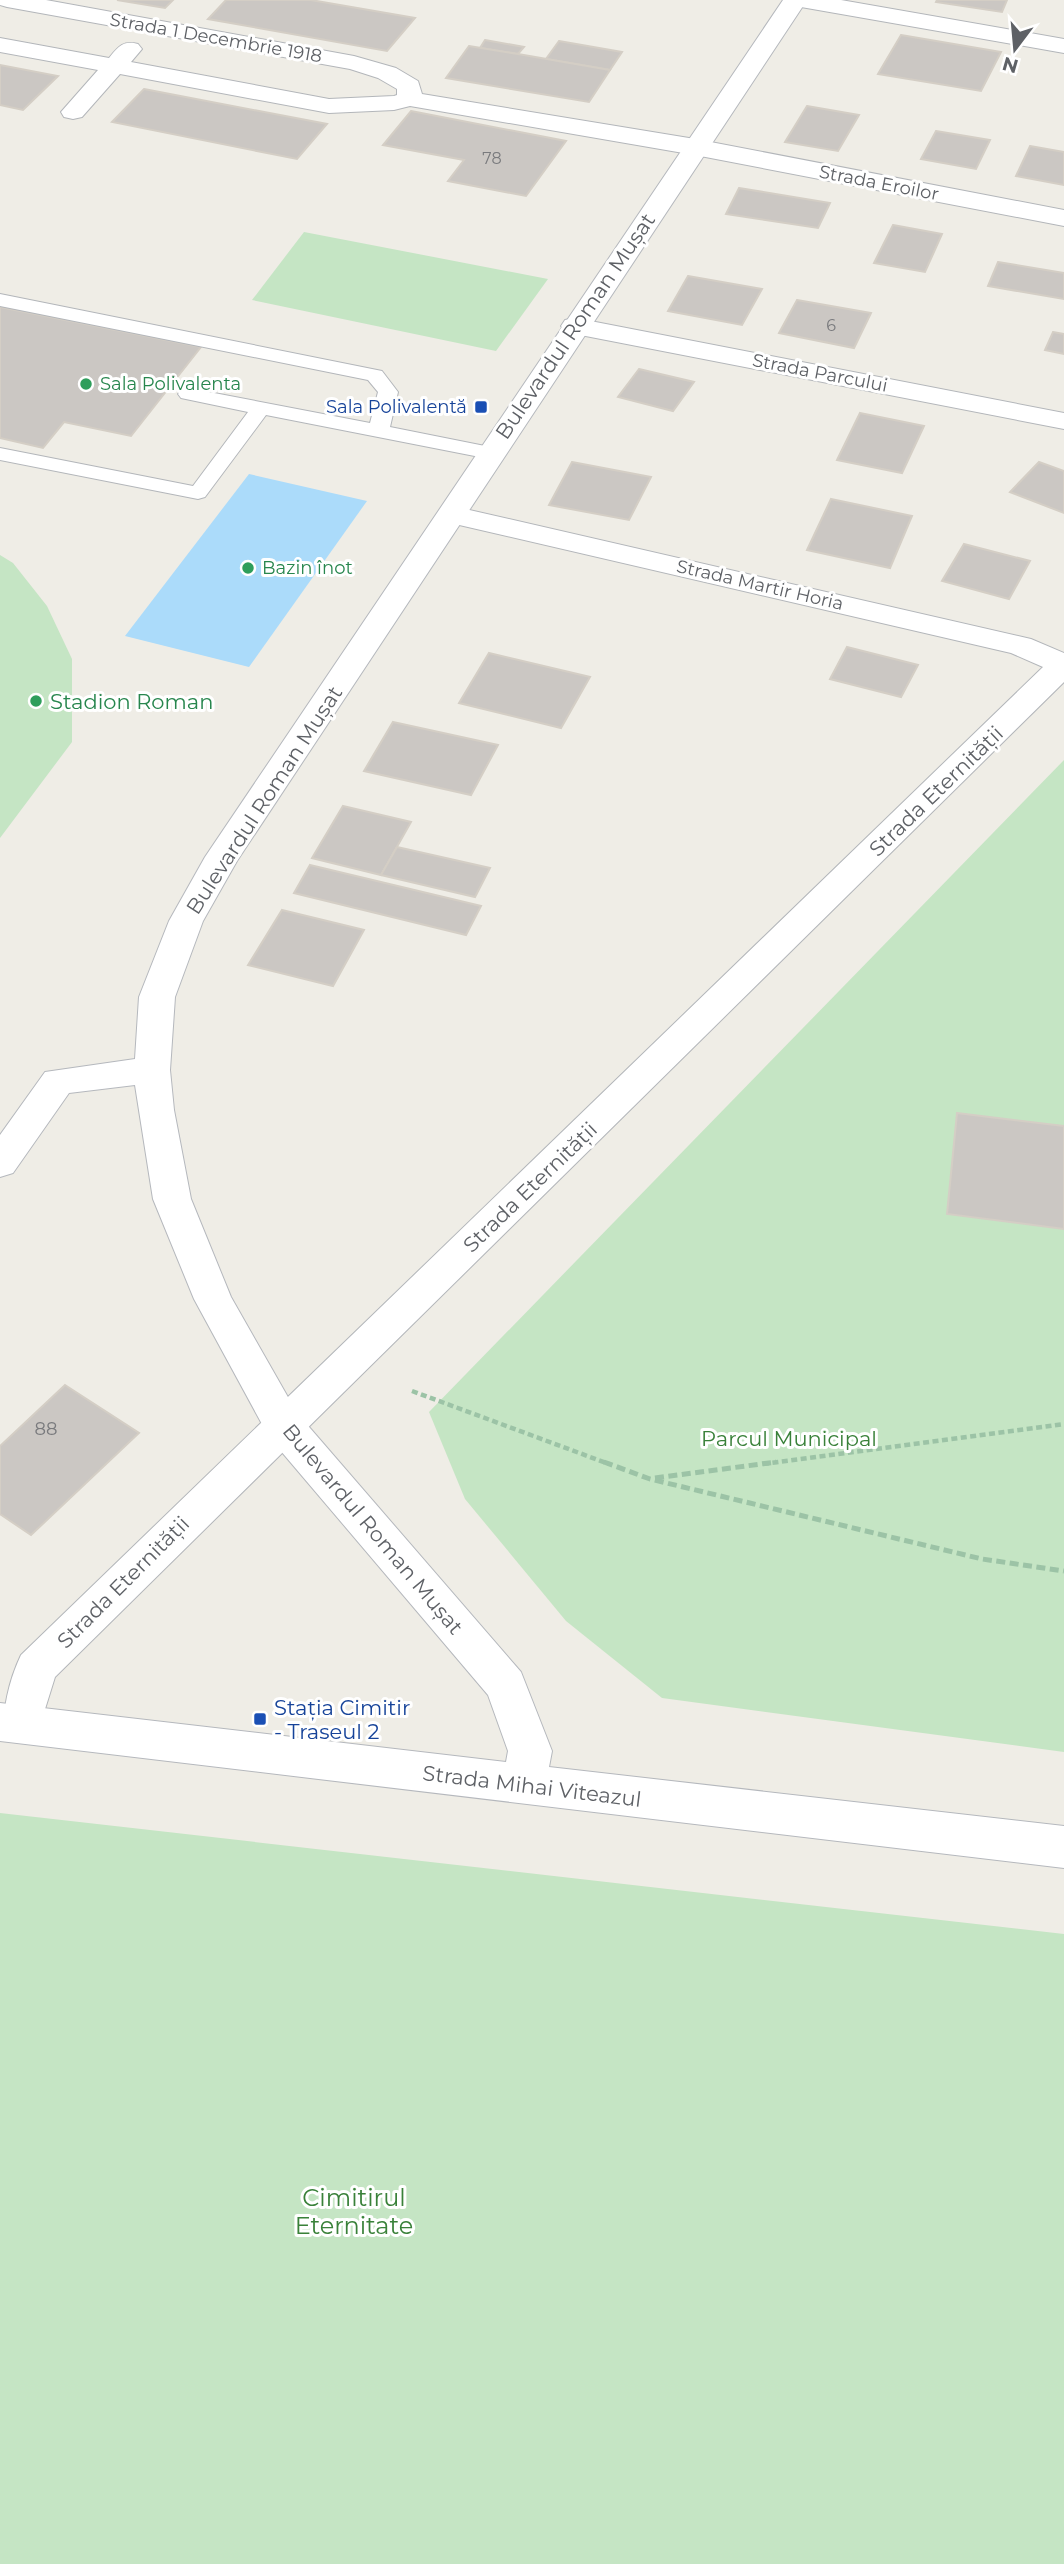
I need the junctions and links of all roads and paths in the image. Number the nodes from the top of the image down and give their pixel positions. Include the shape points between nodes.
1 (7, 0) edge
2 (795, 0) edge
3 (801, 0) edge
4 (151, 26) junction
5 (0, 45) edge
6 (1064, 46) edge
7 (116, 65) junction
8 (410, 99) junction
9 (73, 113) dead end
10 (695, 147) junction
11 (1064, 218) edge
12 (0, 300) edge
13 (575, 326) junction
14 (188, 394) dead end
15 (261, 408) junction
16 (1064, 421) edge
17 (379, 431) junction
18 (490, 453) junction
19 (0, 454) edge
20 (453, 515) junction
21 (1064, 664) edge
22 (152, 1070) junction
23 (0, 1164) edge
24 (412, 1391) dead end
25 (1064, 1424) edge
26 (283, 1425) junction
27 (650, 1479) junction
28 (1064, 1571) edge
29 (10, 1723) edge
30 (524, 1785) junction
31 (1064, 1847) edge

1 - 4 street, Strada 1 Decembrie 1918
2 - 10 street, Bulevardul Roman Mușat
3 - 6 street
4 - 7 street
4 - 8 street, Strada 1 Decembrie 1918 via 354,63 387,73 409,86
5 - 7 street
7 - 8 street via 329,106
7 - 9 street
8 - 10 street
10 - 11 street, Strada Eroilor
10 - 13 street, Bulevardul Roman Mușat
12 - 17 lane via 375,375 388,392
13 - 16 street, Strada Parcului
13 - 18 street, Bulevardul Roman Mușat
14 - 15 lane
15 - 17 lane
15 - 19 lane via 198,493
17 - 18 lane
18 - 20 street, Bulevardul Roman Mușat
20 - 21 street, Strada Martir Horia via 1020,646
20 - 22 street, Bulevardul Roman Mușat via 222,857 186,921 157,997
21 - 26 street, Strada Eternității
22 - 23 street via 58,1081
22 - 26 street, Bulevardul Roman Mușat via 172,1199 214,1299
24 - 27 path
25 - 27 path
26 - 29 street, Strada Eternității via 36,1668
26 - 30 street, Bulevardul Roman Mușat via 506,1685 530,1751
27 - 28 path via 982,1559
29 - 30 street, Strada Mihai Viteazul
30 - 31 street, Strada Mihai Viteazul

